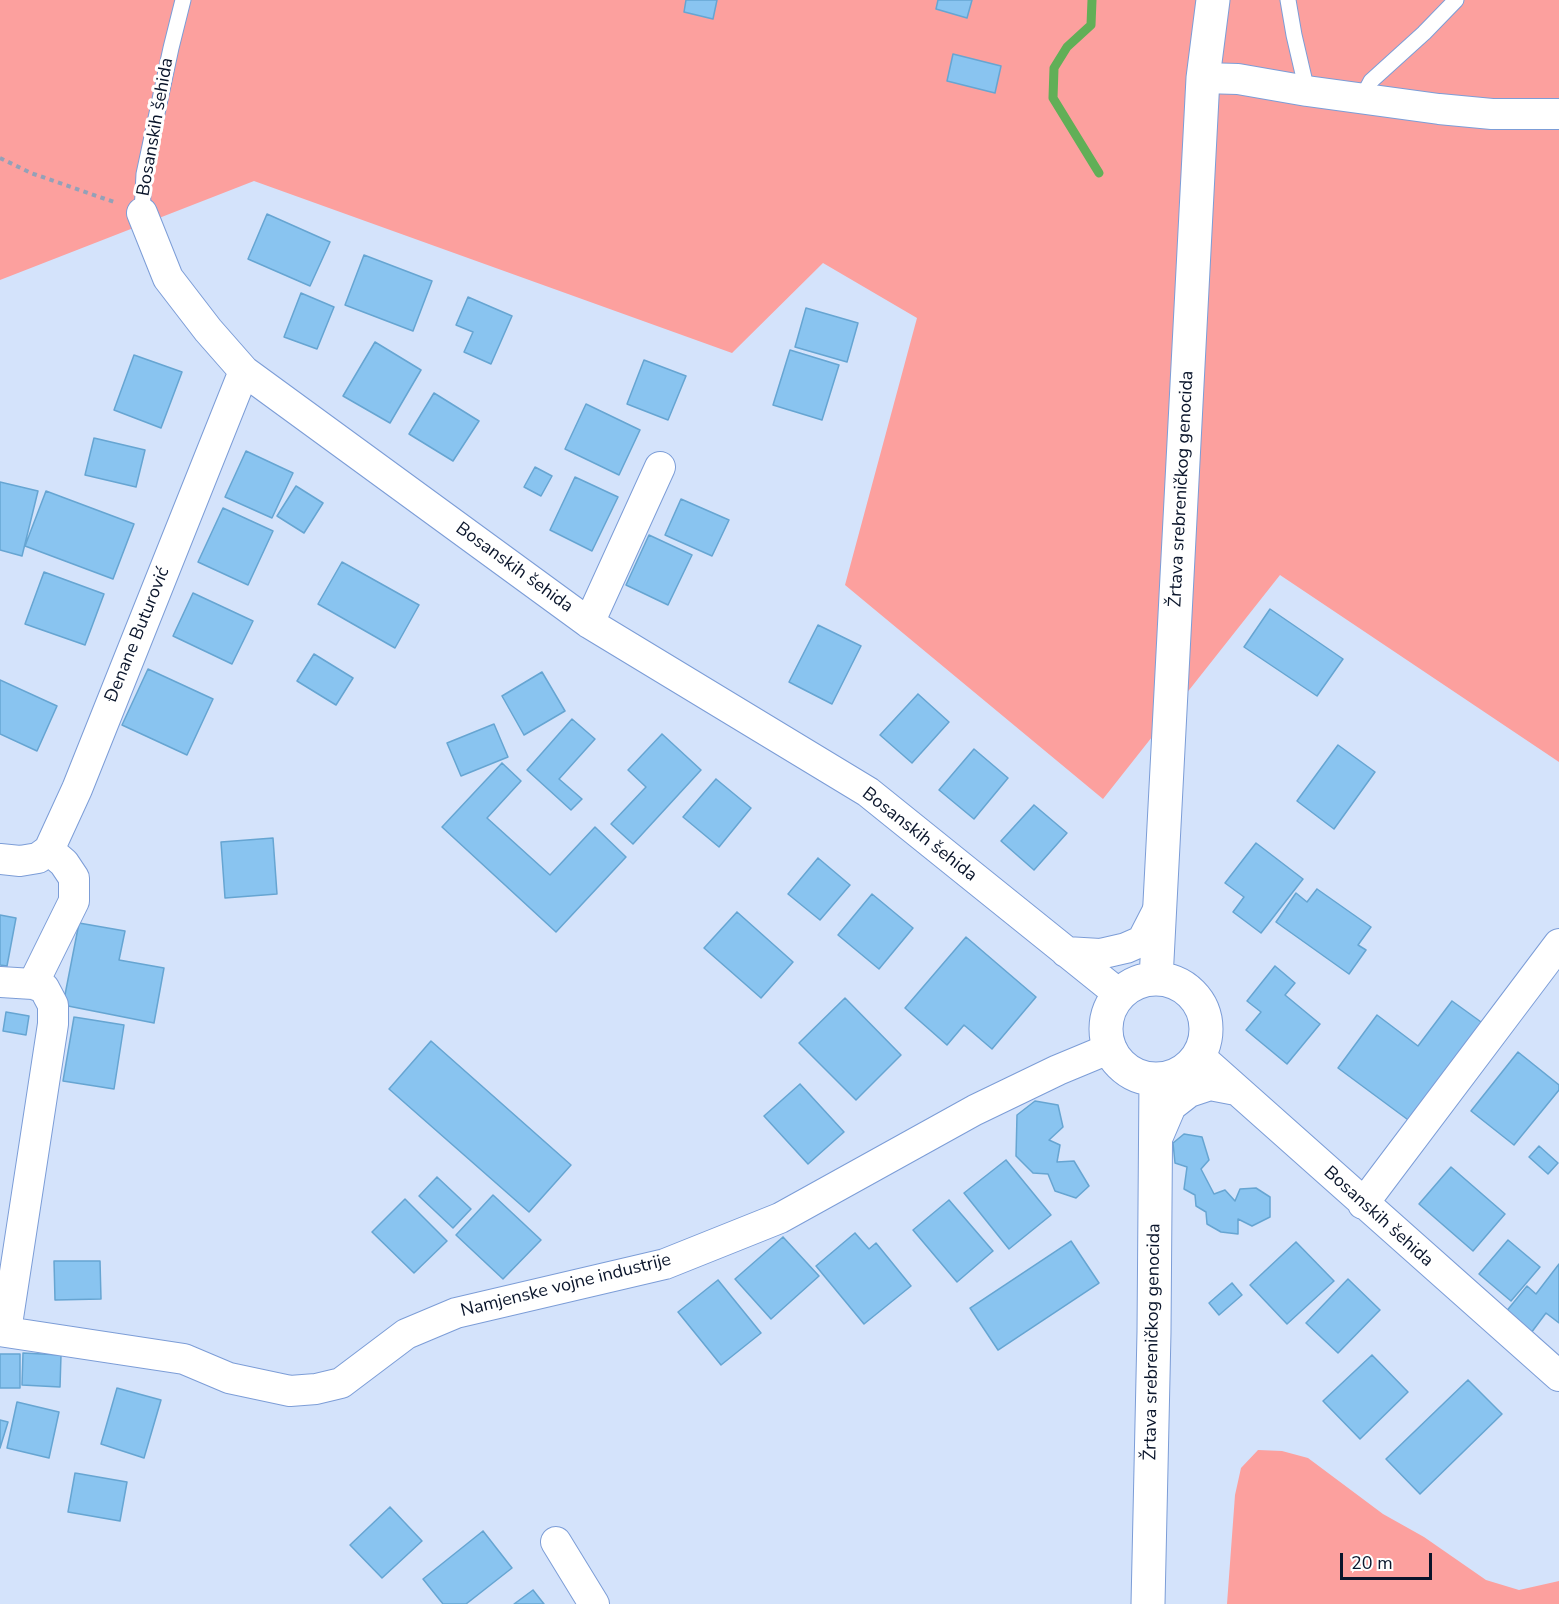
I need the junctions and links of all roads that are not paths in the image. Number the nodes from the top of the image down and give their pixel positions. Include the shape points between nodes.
1 (183, 0) edge
2 (1213, 0) edge
3 (1288, 0) edge
4 (1456, 0) edge
5 (1203, 78) junction
6 (1307, 91) junction
7 (1362, 98) junction
8 (1559, 114) edge
9 (142, 213) joint
10 (244, 371) junction
11 (660, 467) dead end
12 (589, 623) junction
13 (49, 850) junction
14 (0, 859) edge
15 (1160, 906) junction
16 (1559, 944) edge
17 (1066, 952) junction
18 (1156, 979) junction
19 (0, 982) edge
20 (33, 984) junction
21 (1119, 994) junction
22 (1111, 1048) junction
23 (1198, 1056) junction
24 (1156, 1079) junction
25 (1236, 1090) junction
26 (1155, 1144) junction
27 (1364, 1204) junction
28 (3, 1331) edge
29 (1559, 1376) edge
30 (556, 1542) dead end
31 (594, 1604) edge
32 (1148, 1604) edge

1 - 9 lane, Bosanskih šehida via 144,174
2 - 5 street, Žrtava srebreničkog genocida
3 - 6 lane
4 - 7 lane via 1371,81
5 - 6 street
5 - 15 street, Žrtava srebreničkog genocida
6 - 7 street
7 - 8 street via 1492,114
9 - 10 street, Bosanskih šehida via 168,278
10 - 12 street, Bosanskih šehida
10 - 13 street, Đenane Buturović
11 - 12 street
12 - 17 street, Bosanskih šehida via 867,792
13 - 14 street via 38,858
13 - 20 street via 74,878 74,901
15 - 17 street via 1142,941 1100,954
15 - 18 street, Žrtava srebreničkog genocida
16 - 27 street
17 - 21 street, Bosanskih šehida
18 - 21 street via 1132,984
18 - 23 street via 1180,984 1194,994 1203,1009 1206,1041
19 - 20 street
20 - 28 street via 44,988 52,1005 53,1024
21 - 22 street via 1106,1024
22 - 24 street via 1125,1068
22 - 28 street, Namjenske vojne industrije via 975,1110 780,1218 665,1264 456,1313 406,1334 341,1383 290,1391 229,1378 184,1359
23 - 24 street via 1188,1069
23 - 25 street, Bosanskih šehida
24 - 26 street, Žrtava srebreničkog genocida
25 - 26 street via 1210,1085 1189,1092 1171,1106
25 - 27 street, Bosanskih šehida
26 - 32 street, Žrtava srebreničkog genocida
27 - 29 street, Bosanskih šehida
30 - 31 street

